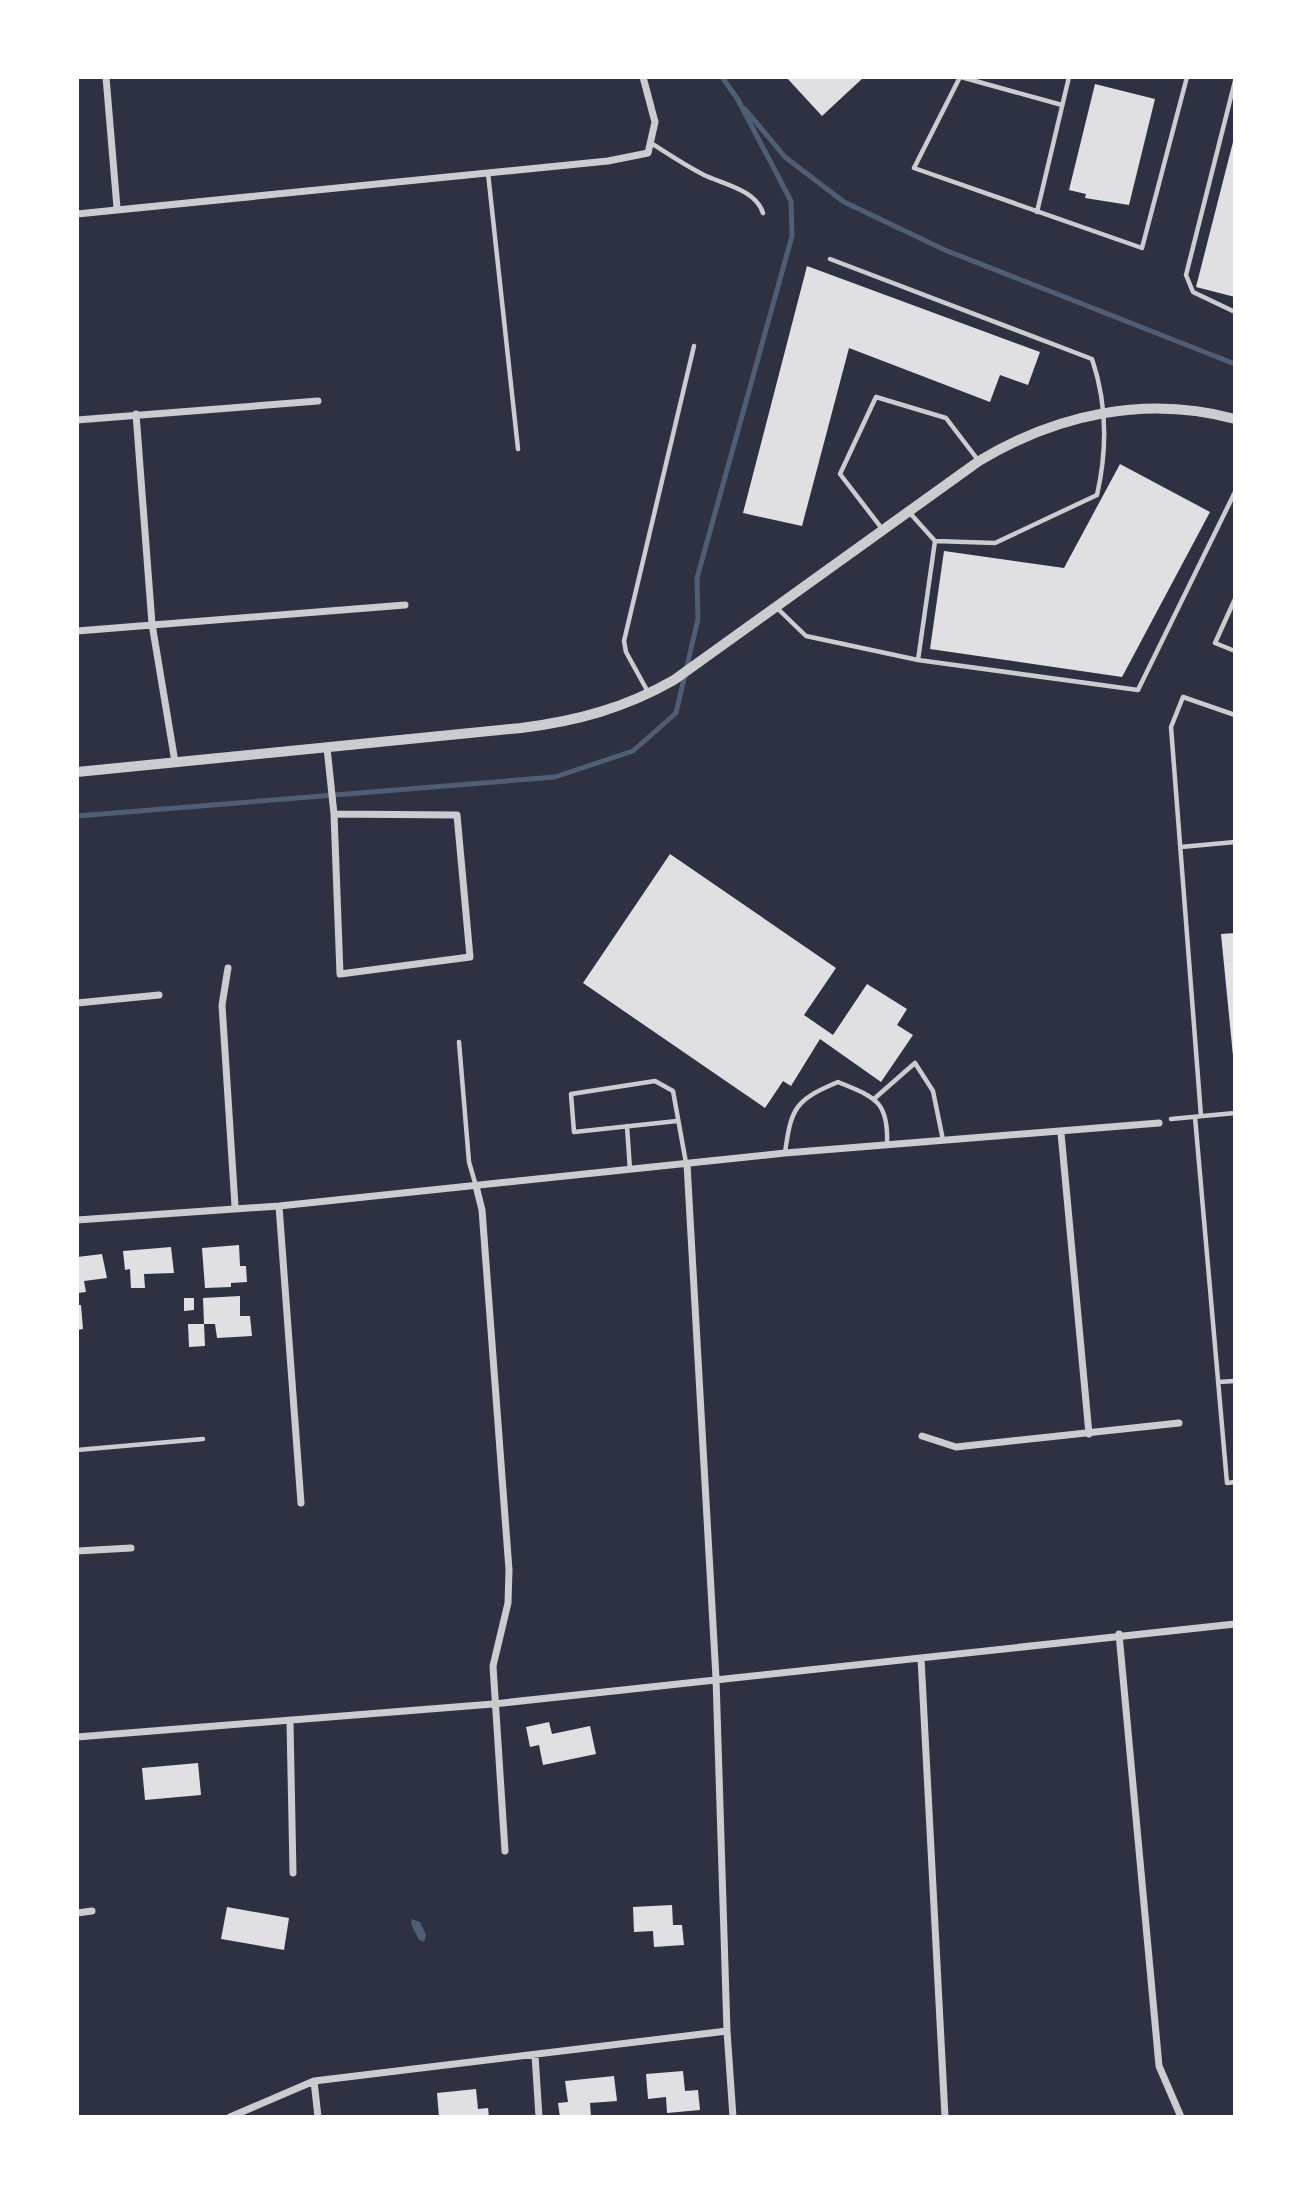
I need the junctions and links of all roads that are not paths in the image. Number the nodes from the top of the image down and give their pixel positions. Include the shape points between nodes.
1 (106, 77) edge
2 (643, 77) edge
3 (960, 77) edge
4 (1069, 77) edge
5 (1187, 77) edge
6 (1235, 81) edge
7 (1062, 105) junction
8 (650, 143) junction
9 (488, 173) junction
10 (117, 208) junction
11 (1037, 212) junction
12 (763, 213) dead end
13 (77, 214) edge
14 (830, 259) dead end
15 (1235, 312) edge
16 (694, 346) dead end
17 (318, 401) dead end
18 (1103, 412) junction
19 (136, 414) junction
20 (1235, 419) edge
21 (77, 420) edge
22 (518, 449) dead end
23 (979, 461) junction
24 (1235, 492) edge
25 (909, 512) junction
26 (883, 530) junction
27 (935, 541) junction
28 (1235, 599) edge
29 (405, 605) dead end
30 (776, 607) junction
31 (152, 624) junction
32 (77, 631) edge
33 (1235, 650) edge
34 (918, 660) junction
35 (649, 694) junction
36 (1235, 715) edge
37 (327, 748) junction
38 (175, 762) junction
39 (77, 772) edge
40 (334, 814) junction
41 (1235, 842) edge
42 (1181, 847) junction
43 (228, 968) dead end
44 (159, 995) dead end
45 (77, 1003) edge
46 (459, 1042) dead end
47 (875, 1098) junction
48 (1235, 1113) edge
49 (1201, 1116) junction
50 (1195, 1117) junction
51 (1171, 1119) dead end
52 (677, 1121) junction
53 (1159, 1123) dead end
54 (627, 1126) junction
55 (1061, 1133) junction
56 (943, 1140) junction
57 (887, 1145) junction
58 (785, 1153) junction
59 (687, 1164) junction
60 (630, 1170) junction
61 (476, 1186) junction
62 (235, 1206) junction
63 (279, 1206) junction
64 (77, 1220) edge
65 (1235, 1381) edge
66 (1218, 1382) junction
67 (1179, 1423) dead end
68 (1089, 1434) junction
69 (922, 1436) dead end
70 (202, 1439) dead end
71 (77, 1450) edge
72 (1235, 1482) edge
73 (301, 1503) dead end
74 (131, 1548) dead end
75 (77, 1551) edge
76 (1235, 1624) edge
77 (1119, 1634) junction
78 (921, 1658) junction
79 (716, 1678) junction
80 (493, 1704) junction
81 (290, 1722) junction
82 (77, 1737) edge
83 (505, 1851) dead end
84 (293, 1872) dead end
85 (92, 1912) dead end
86 (77, 1913) edge
87 (727, 2031) junction
88 (535, 2056) junction
89 (314, 2081) junction
90 (230, 2117) edge
91 (318, 2117) edge
92 (538, 2117) edge
93 (733, 2117) edge
94 (945, 2117) edge
95 (1181, 2117) edge

1 - 10 street
2 - 8 street via 655,122
3 - 7 lane
3 - 11 lane via 914,169
4 - 7 lane
5 - 11 lane via 1142,248
6 - 15 lane via 1186,275 1193,292
7 - 11 lane
8 - 9 street via 648,153 608,161
8 - 12 lane via 703,175 739,189 761,205
9 - 10 street
9 - 22 lane
10 - 13 street
14 - 18 lane via 1092,359 1101,385
16 - 35 lane via 624,641
17 - 19 street
18 - 20 street via 1149,406
18 - 23 street via 1047,427
18 - 27 lane via 1104,464 1097,495 995,543
19 - 21 street
19 - 31 street
23 - 25 street
23 - 26 lane via 946,418 876,397 840,474
24 - 34 lane via 1138,690
25 - 26 street
25 - 27 lane
26 - 30 street
27 - 34 lane
28 - 33 lane via 1215,643
29 - 31 street
30 - 34 lane via 806,636
30 - 35 street
31 - 32 street
31 - 38 street
35 - 37 street via 621,707 556,724
36 - 42 lane via 1183,697 1171,727
37 - 38 street
37 - 40 street
38 - 39 street
40 - 40 street via 340,974 470,957 457,815
41 - 42 lane
42 - 49 lane
43 - 62 street via 222,1005
44 - 45 street
46 - 61 lane via 469,1162
47 - 56 lane via 915,1063 933,1091
47 - 57 lane via 888,1123
47 - 58 lane via 838,1082 810,1093 789,1117
48 - 49 lane
49 - 50 lane
50 - 51 lane
50 - 66 lane
52 - 54 lane
52 - 54 lane via 673,1091 655,1081 571,1094 574,1132
52 - 59 lane
53 - 55 street
54 - 60 lane
55 - 56 street
55 - 68 street
56 - 57 street
57 - 58 street
58 - 59 street
59 - 60 street
59 - 79 street
60 - 61 street
61 - 63 street
61 - 80 street via 482,1210 509,1570 508,1603 493,1666
62 - 63 street
62 - 64 street
63 - 73 street
65 - 66 lane
66 - 72 lane via 1227,1483
67 - 68 street
68 - 69 street via 956,1447
70 - 71 lane
74 - 75 street
76 - 77 street
77 - 78 street
77 - 95 street via 1159,2066
78 - 79 street
78 - 94 street
79 - 80 street
79 - 87 street
80 - 81 street
80 - 83 street
81 - 82 street
81 - 84 street
85 - 86 street
87 - 88 street
87 - 93 street
88 - 89 street
88 - 92 street
89 - 90 street
89 - 91 street

